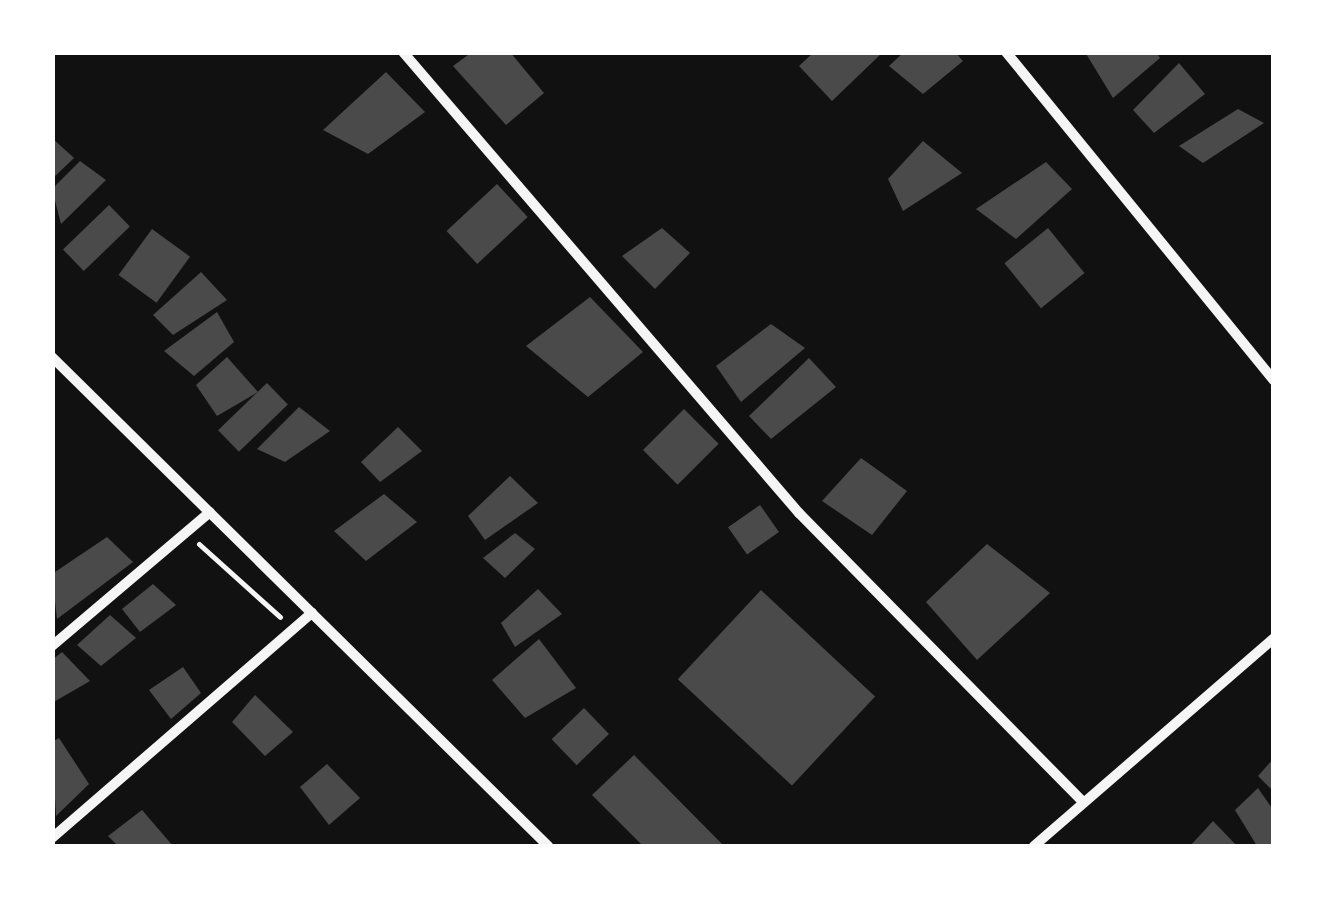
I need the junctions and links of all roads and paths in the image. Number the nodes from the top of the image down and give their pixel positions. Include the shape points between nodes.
1 (402, 52) edge
2 (1006, 52) edge
3 (52, 357) edge
4 (1274, 381) edge
5 (210, 512) junction
6 (312, 613) junction
7 (1274, 638) edge
8 (52, 646) edge
9 (1083, 802) junction
10 (52, 838) edge
11 (548, 846) edge
12 (1034, 846) edge

1 - 9 street via 798,513
2 - 4 street
3 - 5 street
5 - 6 street
5 - 8 street
6 - 10 street
6 - 11 street
7 - 9 street
9 - 12 street

